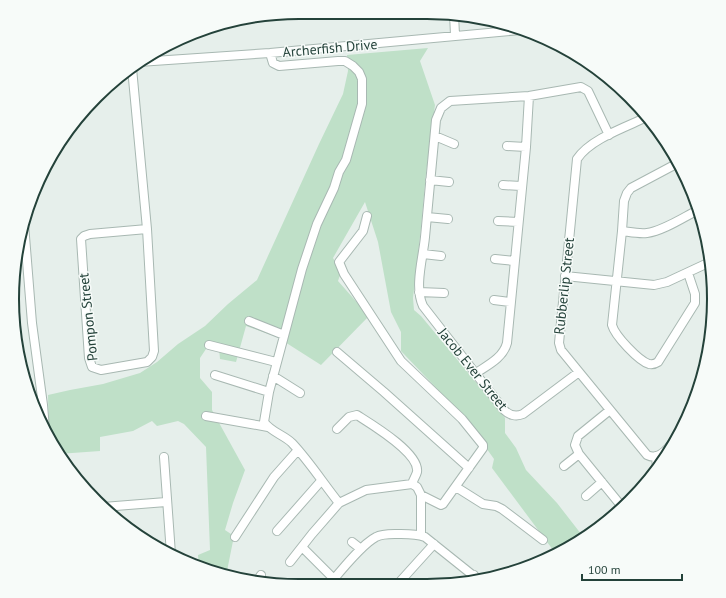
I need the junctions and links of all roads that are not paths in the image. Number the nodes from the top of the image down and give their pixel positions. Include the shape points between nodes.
1 (454, 20) edge
2 (507, 31) edge
3 (455, 36) junction
4 (270, 53) junction
5 (152, 61) edge
6 (133, 74) edge
7 (529, 96) junction
8 (642, 119) edge
9 (609, 135) junction
10 (434, 136) junction
11 (454, 144) dead end
12 (507, 146) dead end
13 (526, 147) junction
14 (673, 166) edge
15 (430, 180) junction
16 (449, 182) dead end
17 (503, 185) dead end
18 (521, 186) junction
19 (693, 213) edge
20 (367, 216) dead end
21 (427, 217) junction
22 (448, 219) dead end
23 (498, 220) dead end
24 (518, 222) junction
25 (147, 229) junction
26 (622, 231) junction
27 (25, 240) edge
28 (423, 254) junction
29 (441, 256) dead end
30 (495, 259) dead end
31 (514, 261) junction
32 (705, 264) edge
33 (688, 273) junction
34 (565, 276) junction
35 (617, 282) junction
36 (419, 292) junction
37 (444, 293) dead end
38 (494, 300) dead end
39 (510, 302) junction
40 (249, 321) dead end
41 (284, 336) junction
42 (209, 345) dead end
43 (337, 352) dead end
44 (276, 362) junction
45 (579, 372) junction
46 (476, 373) junction
47 (215, 375) dead end
48 (273, 376) junction
49 (269, 392) junction
50 (300, 393) dead end
51 (610, 410) junction
52 (44, 414) edge
53 (206, 416) dead end
54 (268, 427) junction
55 (337, 429) dead end
56 (298, 450) junction
57 (579, 454) junction
58 (660, 454) edge
59 (656, 456) junction
60 (164, 457) dead end
61 (656, 460) edge
62 (564, 466) dead end
63 (469, 468) junction
64 (321, 480) junction
65 (602, 482) junction
66 (412, 484) junction
67 (456, 487) junction
68 (421, 494) junction
69 (586, 496) dead end
70 (166, 502) junction
71 (338, 503) junction
72 (619, 503) edge
73 (110, 506) edge
74 (277, 531) dead end
75 (421, 535) junction
76 (235, 537) dead end
77 (542, 540) dead end
78 (352, 542) dead end
79 (434, 544) junction
80 (170, 547) edge
81 (302, 547) junction
82 (361, 549) junction
83 (290, 562) dead end
84 (474, 575) edge
85 (334, 579) joint
86 (402, 579) edge

1 - 3 street
2 - 3 street, Archerfish Drive
3 - 4 street, Archerfish Drive
4 - 5 street, Archerfish Drive
4 - 41 street via 273,63 279,66 345,61 359,72 362,80 362,104 348,152 317,224
6 - 25 street, Pompon Street
7 - 9 street, Jacob Ever Street via 584,88 590,94
7 - 10 street, Jacob Ever Street via 450,101 439,112
7 - 13 street
8 - 9 street, Rubberlip Street
9 - 34 street, Rubberlip Street via 588,147 578,159
10 - 11 street
10 - 15 street, Jacob Ever Street
12 - 13 street
13 - 18 street
14 - 26 street via 629,190 624,201
15 - 16 street
15 - 21 street, Jacob Ever Street
17 - 18 street
18 - 24 street
19 - 26 street via 651,232
20 - 63 street via 363,231 339,265 401,361 462,419 483,445
21 - 22 street
21 - 28 street, Jacob Ever Street
23 - 24 street
24 - 31 street
25 - 25 street, Pompon Street via 153,354 147,362 97,370 92,367 89,358 81,238 90,234
26 - 35 street
27 - 52 street via 32,323
28 - 29 street
28 - 36 street, Jacob Ever Street
30 - 31 street
31 - 39 street
32 - 33 street
33 - 35 street via 654,285
33 - 35 street via 695,303 671,344 653,365 635,354 613,328
34 - 35 street
34 - 45 street, Rubberlip Street via 559,343 561,350
36 - 37 street
36 - 46 street, Jacob Ever Street via 426,310
38 - 39 street
39 - 46 street via 505,350 501,356
40 - 41 street
41 - 44 street
42 - 44 street
43 - 63 street
44 - 48 street
45 - 46 street, Jacob Ever Street via 517,416 506,412
45 - 51 street, Rubberlip Street
47 - 49 street
48 - 49 street
48 - 50 street
49 - 54 street via 264,422
51 - 57 street via 578,436 575,444
51 - 59 street, Rubberlip Street via 642,451 649,456
53 - 54 street
54 - 56 street via 290,441
55 - 66 street via 350,417 357,415 381,430 415,461 417,472
56 - 64 street
56 - 76 street via 274,477
57 - 62 street
57 - 65 street
58 - 59 street
59 - 61 street
60 - 70 street
63 - 67 street
64 - 71 street
64 - 74 street
65 - 69 street
65 - 72 street
66 - 68 street
66 - 71 street via 366,490
67 - 68 street via 441,505
67 - 77 street via 483,504 502,509
68 - 75 street
70 - 73 street
70 - 80 street
71 - 81 street
75 - 79 street
75 - 82 street via 380,535
78 - 82 street
79 - 84 street
79 - 86 street
81 - 83 street
81 - 85 street
82 - 85 street

